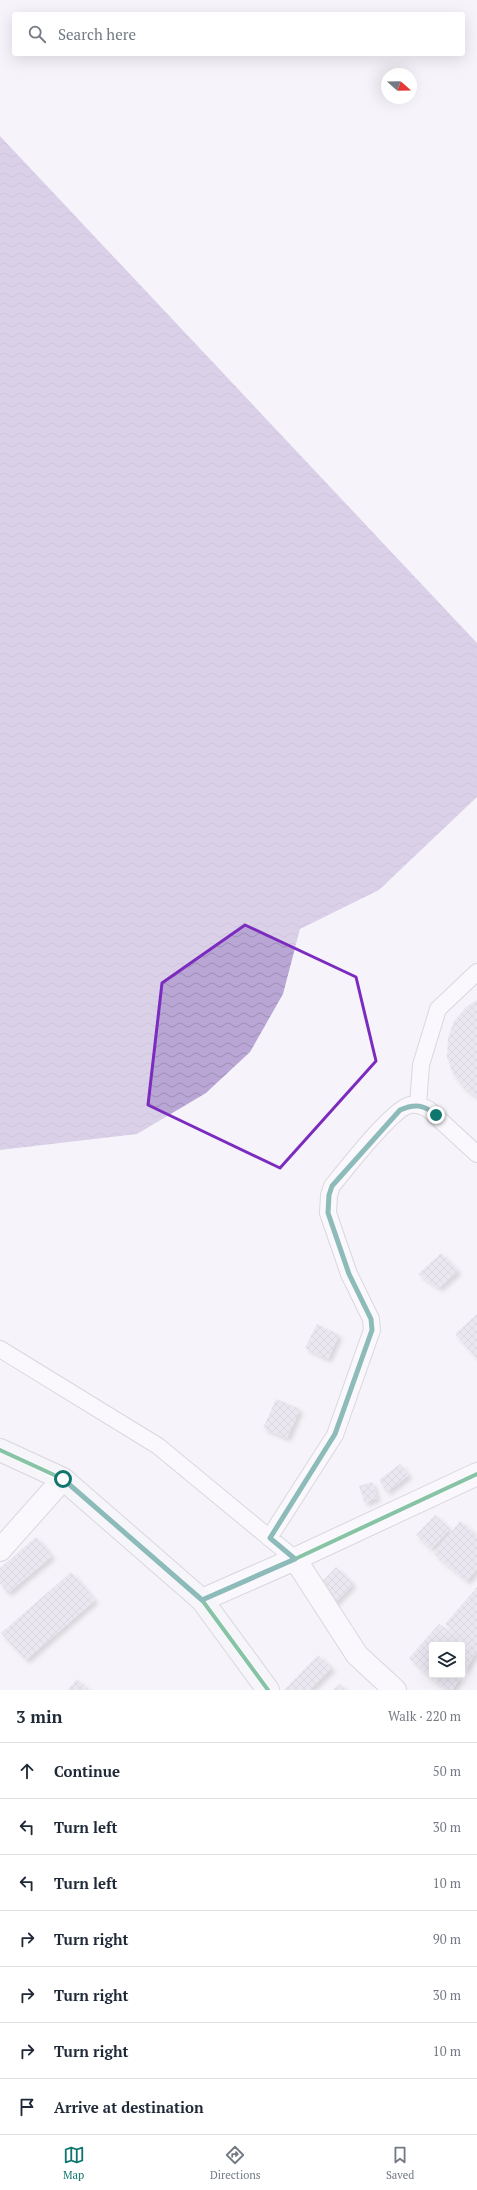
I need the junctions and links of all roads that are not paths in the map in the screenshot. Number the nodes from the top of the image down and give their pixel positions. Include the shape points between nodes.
1 (477, 972) edge
2 (418, 1105) junction
3 (477, 1154) edge
4 (0, 1350) edge
5 (0, 1450) edge
6 (477, 1474) edge
7 (63, 1479) junction
8 (270, 1538) junction
9 (0, 1550) edge
10 (295, 1559) junction
11 (202, 1600) junction
12 (268, 1690) edge
13 (395, 1690) edge

1 - 2 lane via 438,1009 421,1065
2 - 3 lane via 436,1115
2 - 8 lane via 409,1106 392,1117 332,1186 328,1213 349,1274 371,1319 372,1330 335,1434
4 - 8 lane via 158,1446
5 - 7 street
6 - 10 street
7 - 9 street
7 - 11 street
8 - 10 lane
10 - 11 street
10 - 13 street via 357,1655
11 - 12 street

